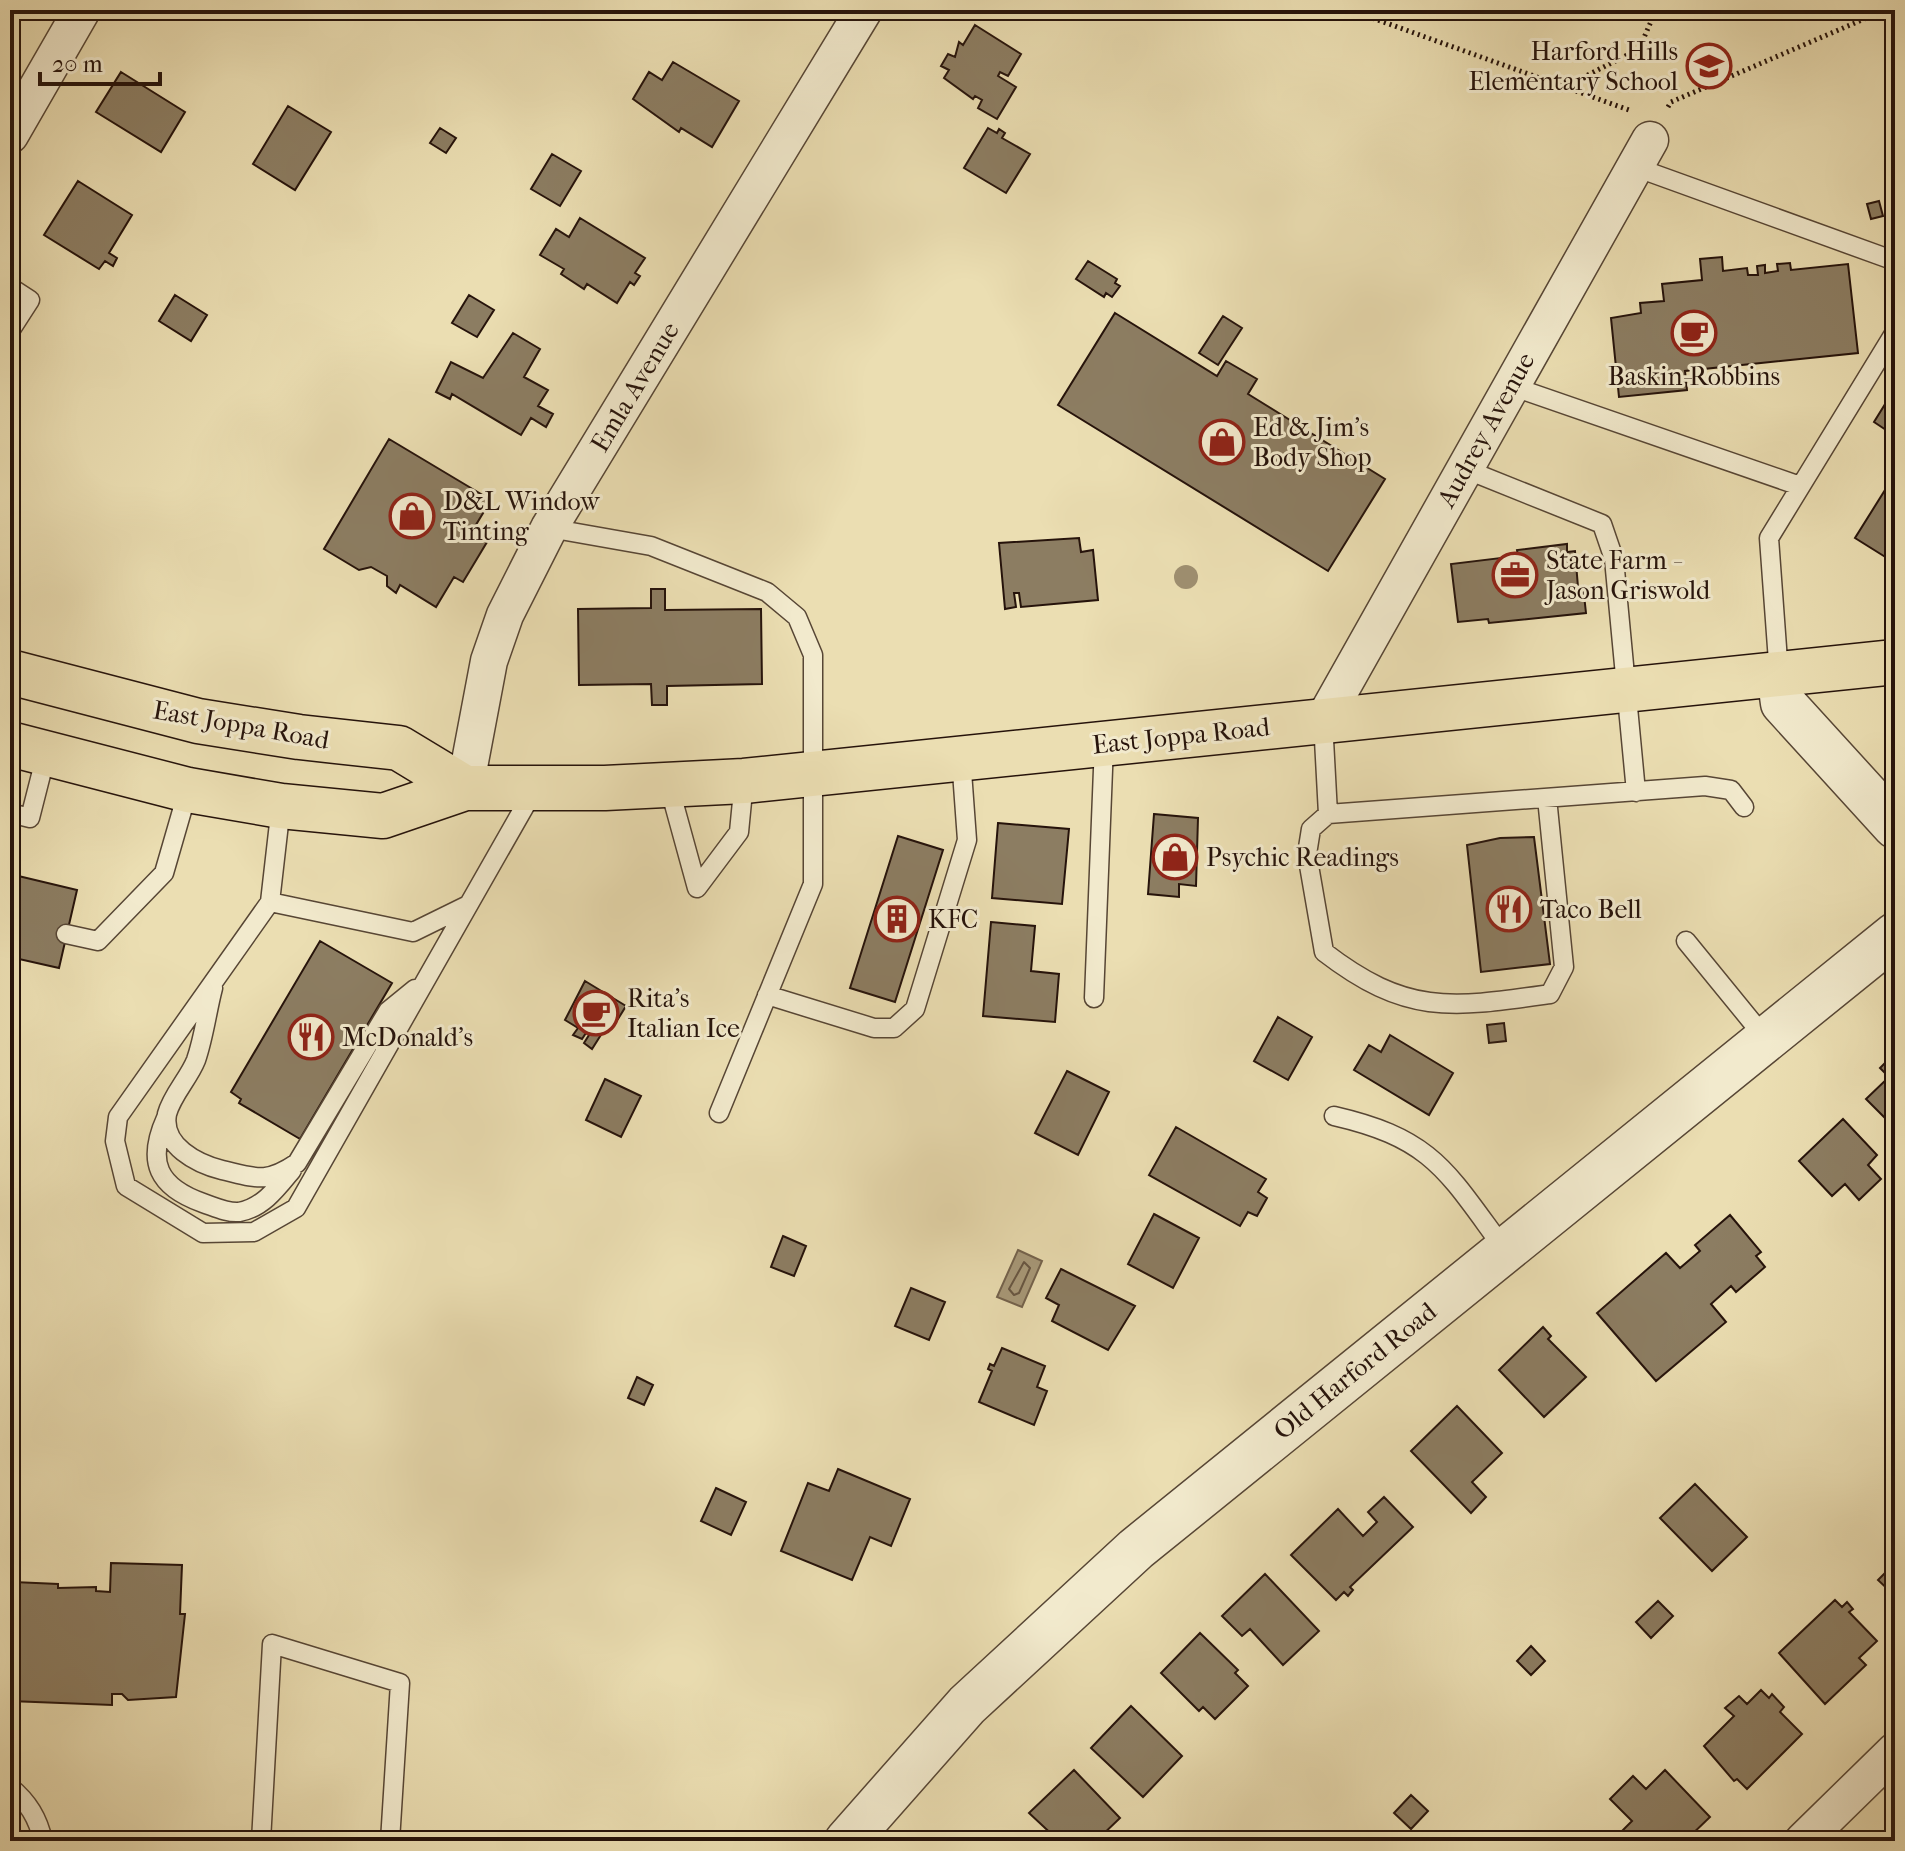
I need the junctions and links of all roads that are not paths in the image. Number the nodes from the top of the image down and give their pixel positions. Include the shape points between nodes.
1 (82, 10) edge
2 (864, 10) edge
3 (10, 135) edge
4 (1648, 142) joint
5 (1895, 261) edge
6 (10, 287) edge
7 (10, 331) edge
8 (1895, 332) edge
9 (1511, 386) junction
10 (1465, 469) junction
11 (1800, 486) junction
12 (549, 528) junction
13 (1895, 662) edge
14 (10, 672) edge
15 (1779, 675) junction
16 (1628, 691) junction
17 (1323, 721) junction
18 (1104, 744) junction
19 (28, 750) edge
20 (961, 758) junction
21 (815, 773) junction
22 (744, 781) junction
23 (669, 786) junction
24 (465, 788) junction
25 (534, 789) junction
26 (188, 790) junction
27 (1636, 792) junction
28 (1547, 798) junction
29 (281, 806) junction
30 (1744, 807) dead end
31 (10, 813) edge
32 (1328, 814) junction
33 (1895, 826) edge
34 (270, 902) junction
35 (466, 906) junction
36 (66, 934) dead end
37 (1895, 935) edge
38 (1686, 941) dead end
39 (216, 977) junction
40 (423, 982) junction
41 (767, 995) junction
42 (1094, 998) dead end
43 (1766, 1039) junction
44 (719, 1113) dead end
45 (167, 1115) junction
46 (1334, 1116) dead end
47 (297, 1163) junction
48 (1505, 1250) junction
49 (1895, 1751) edge
50 (10, 1787) edge
51 (43, 1841) edge
52 (261, 1841) edge
53 (390, 1841) edge
54 (847, 1841) edge
55 (1803, 1841) edge

1 - 3 street
2 - 12 street, Emla Avenue
4 - 5 lane
4 - 9 street, Audrey Avenue
6 - 7 lane via 30,300
8 - 11 lane
9 - 10 street, Audrey Avenue
9 - 11 lane
10 - 16 lane via 1602,524 1614,559
10 - 17 street, Audrey Avenue
11 - 15 lane via 1769,538
12 - 21 lane via 651,546 767,592 797,617 813,655
12 - 24 street, Emla Avenue via 505,615 489,661
13 - 15 main road, East Joppa Road
14 - 24 main road, East Joppa Road via 198,721 399,748
15 - 16 main road, East Joppa Road
15 - 33 street via 1783,703
16 - 17 main road, East Joppa Road
16 - 27 lane
17 - 18 main road, East Joppa Road
17 - 32 lane
18 - 20 main road, East Joppa Road
18 - 42 lane
19 - 26 main road, East Joppa Road
19 - 31 lane via 30,818
20 - 21 main road, East Joppa Road
20 - 41 lane via 967,840 915,1009 894,1028 874,1028
21 - 22 main road, East Joppa Road
21 - 41 lane via 813,884
22 - 23 main road, East Joppa Road
22 - 23 lane via 739,832 697,888
23 - 25 main road, East Joppa Road
24 - 25 main road, East Joppa Road
24 - 29 main road, East Joppa Road via 383,816
25 - 35 lane
26 - 29 main road, East Joppa Road
26 - 36 lane via 164,873 98,941
27 - 28 lane
27 - 30 lane via 1705,786 1731,790
28 - 32 lane
28 - 32 lane via 1564,967 1550,994 1476,1003 1406,1000 1356,976 1324,952 1307,854 1311,829
29 - 34 lane
34 - 35 lane via 413,932
34 - 39 lane
35 - 40 lane
37 - 43 street, Old Harford Road
38 - 43 lane
39 - 40 lane via 126,1103 115,1141 126,1186 203,1233 254,1232 296,1208
39 - 45 lane via 195,1060
40 - 47 lane via 388,1011
41 - 44 lane
43 - 48 street, Old Harford Road
45 - 47 lane via 170,1137 183,1153 212,1167 256,1179 279,1176
45 - 47 lane via 155,1151 158,1170 189,1198 220,1210 239,1212 258,1204
46 - 48 lane via 1377,1126 1431,1156
48 - 54 street, Old Harford Road via 1092,1588 967,1705
49 - 55 street
50 - 51 lane via 40,1824
52 - 53 lane via 272,1644 400,1683

